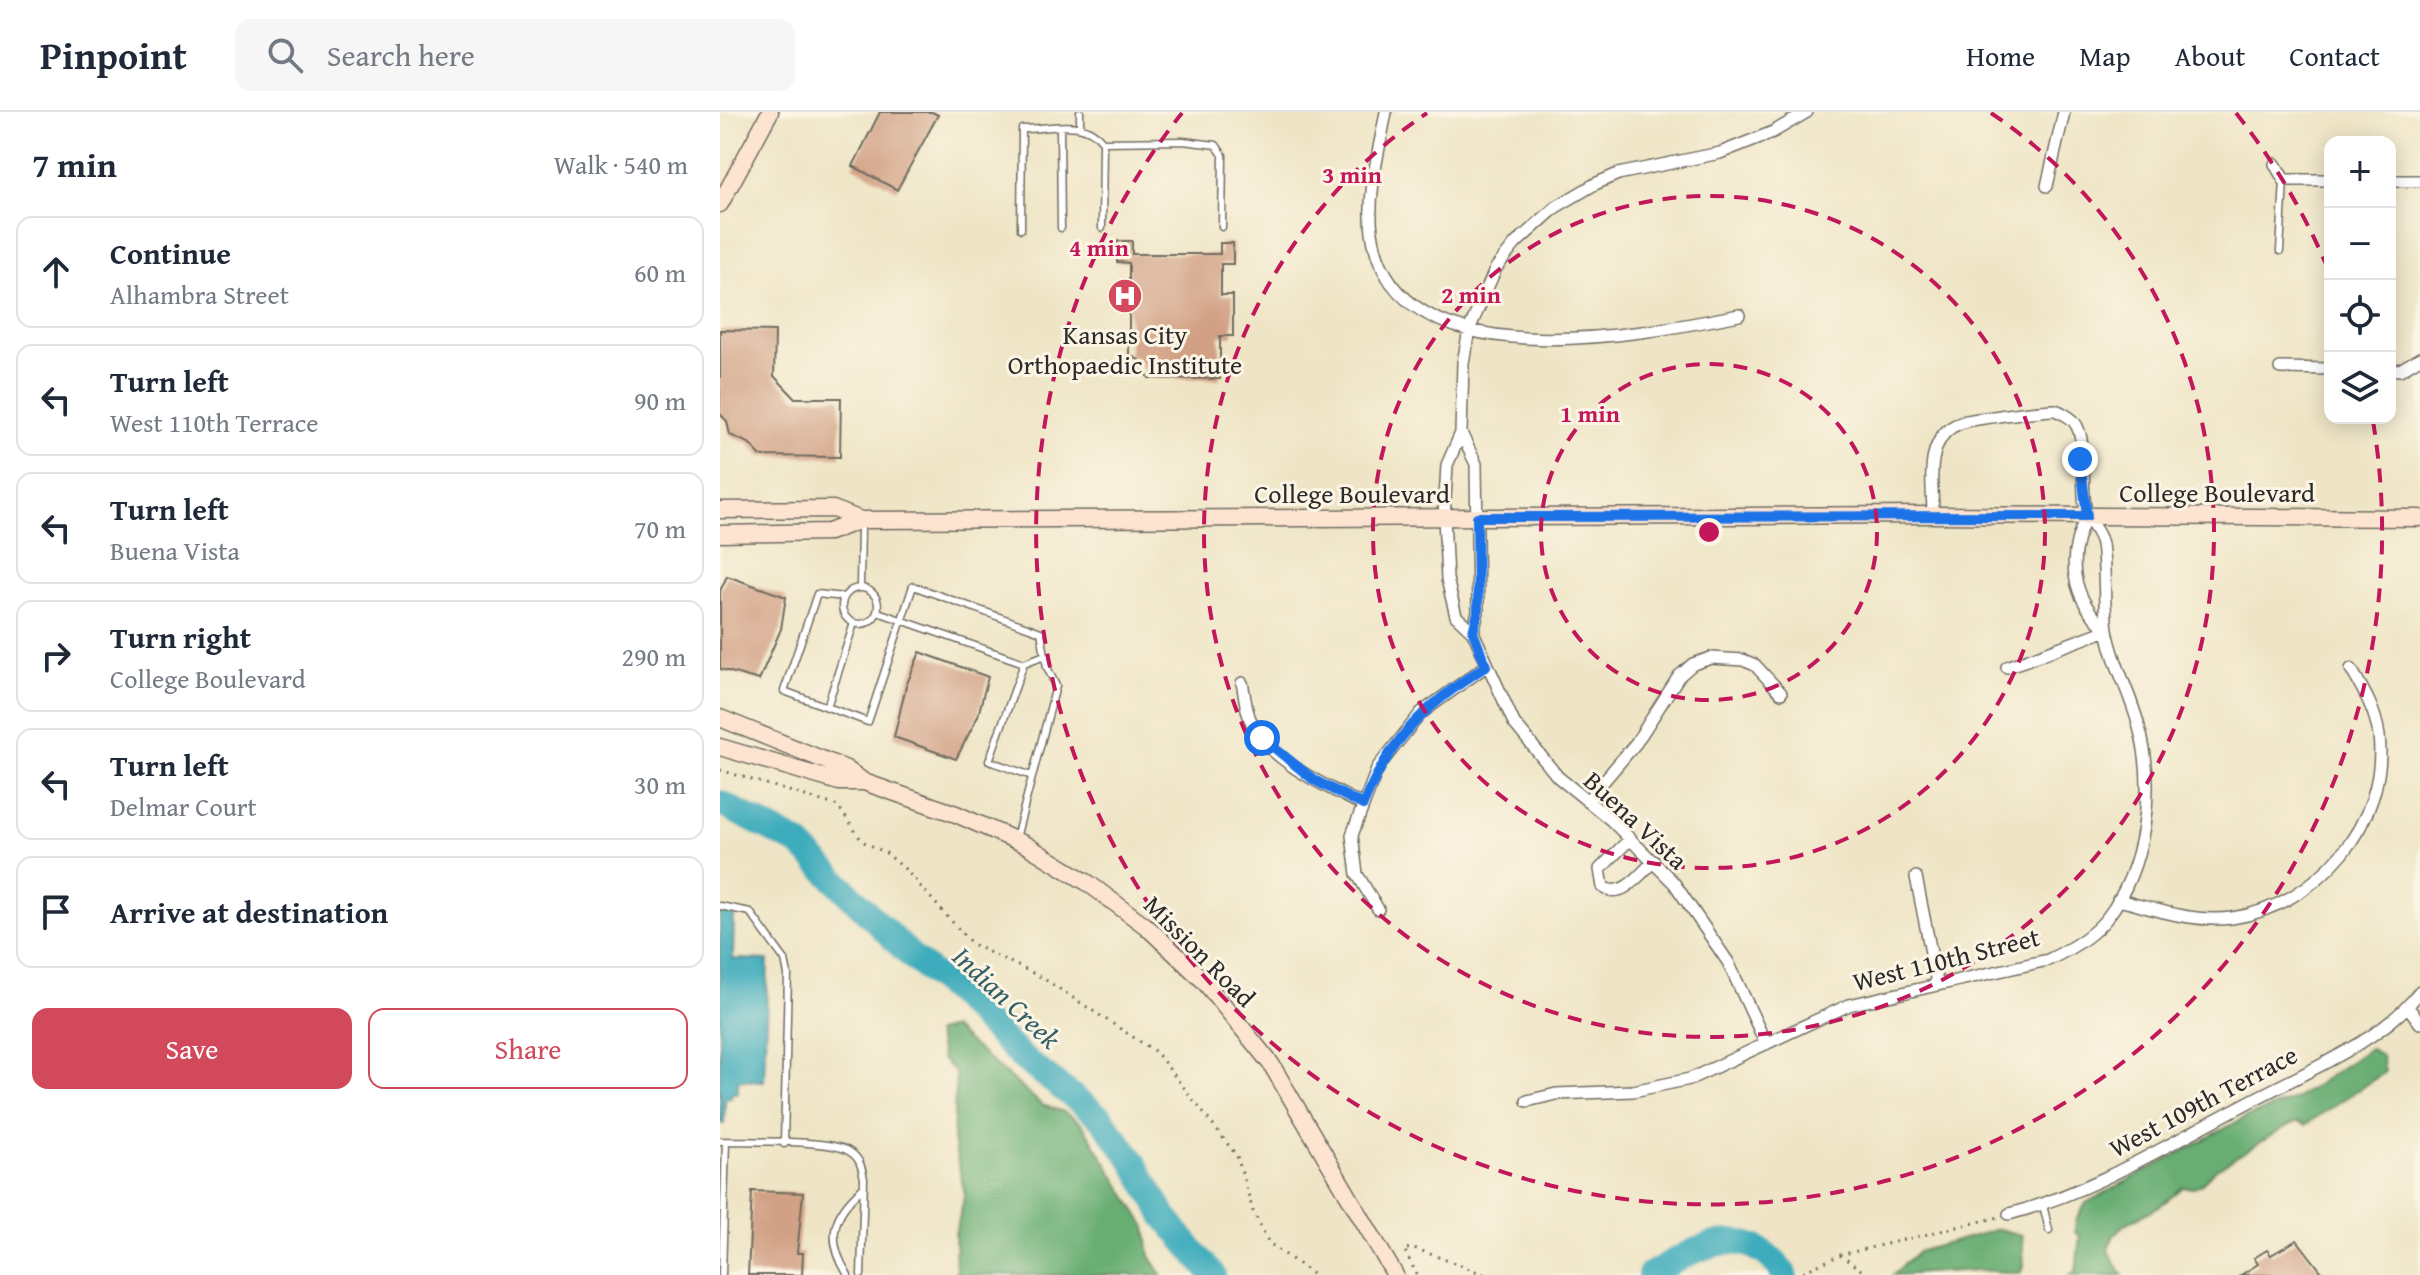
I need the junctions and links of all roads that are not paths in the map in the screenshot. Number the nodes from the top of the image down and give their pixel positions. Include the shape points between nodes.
1 (770, 112) edge
2 (1080, 112) edge
3 (1386, 112) edge
4 (1807, 112) edge
5 (2064, 112) edge
6 (1080, 125) junction
7 (1060, 129) junction
8 (1103, 142) junction
9 (2275, 164) dead end
10 (2284, 180) junction
11 (2324, 180) edge
12 (2396, 181) edge
13 (2420, 181) edge
14 (2047, 186) dead end
15 (721, 199) edge
16 (1222, 227) dead end
17 (1061, 228) dead end
18 (1102, 228) dead end
19 (1021, 229) dead end
20 (2280, 251) dead end
21 (1739, 315) dead end
22 (1469, 330) junction
23 (2420, 358) edge
24 (2280, 368) dead end
25 (2324, 369) edge
26 (2396, 370) edge
27 (1461, 433) junction
28 (720, 510) edge
29 (1933, 515) junction
30 (2087, 516) junction
31 (1444, 517) junction
32 (1477, 517) junction
33 (2420, 518) edge
34 (861, 520) junction
35 (720, 534) edge
36 (860, 587) junction
37 (844, 597) junction
38 (878, 612) junction
39 (902, 619) junction
40 (854, 623) junction
41 (2107, 630) junction
42 (1473, 632) junction
43 (1045, 655) junction
44 (1024, 663) junction
45 (1486, 666) junction
46 (2007, 667) dead end
47 (2351, 669) dead end
48 (1242, 683) dead end
49 (1781, 693) dead end
50 (827, 707) junction
51 (720, 718) edge
52 (720, 747) edge
53 (1032, 776) junction
54 (864, 782) junction
55 (1587, 801) junction
56 (1363, 805) junction
57 (1630, 839) junction
58 (1015, 841) junction
59 (1654, 861) junction
60 (1916, 877) dead end
61 (2118, 900) junction
62 (720, 906) edge
63 (1378, 909) dead end
64 (1937, 983) junction
65 (2420, 991) edge
66 (2408, 1007) junction
67 (2420, 1023) edge
68 (1766, 1044) junction
69 (1527, 1101) dead end
70 (723, 1142) edge
71 (784, 1144) junction
72 (864, 1188) junction
73 (2043, 1205) junction
74 (2009, 1214) road end
75 (2049, 1230) dead end
76 (722, 1275) edge
77 (848, 1275) edge
78 (861, 1275) edge
79 (1394, 1275) edge

1 - 15 main road
2 - 6 lane
3 - 22 street via 1371,212 1377,250 1395,289 1411,304
4 - 22 street via 1720,153 1618,174 1576,193 1536,223 1496,268
5 - 14 street
6 - 7 lane
6 - 8 lane
7 - 17 lane
7 - 19 lane via 1022,129
8 - 16 lane via 1216,145 1223,155
8 - 18 lane
9 - 10 street
10 - 11 street
10 - 20 lane
12 - 13 street
21 - 22 street via 1597,337
22 - 27 street
23 - 26 street
24 - 25 street
27 - 31 street, Buena Vista via 1447,465
27 - 32 street, Buena Vista via 1476,464
28 - 34 main road, College Boulevard via 833,509
29 - 30 main road, College Boulevard
29 - 30 street via 1933,457 1951,427 1968,420 2057,410 2074,420 2082,437 2081,488
29 - 32 main road, College Boulevard
30 - 33 main road, College Boulevard
30 - 41 street via 2102,541
30 - 41 street via 2074,541 2080,596 2088,613
31 - 32 main road, College Boulevard
31 - 34 main road, College Boulevard
31 - 42 street, Buena Vista via 1447,579 1456,616
32 - 42 street, Buena Vista via 1478,612
34 - 35 main road, College Boulevard via 829,532
34 - 36 lane
36 - 37 lane
36 - 38 lane via 876,595
37 - 40 lane via 844,615
37 - 50 lane via 817,594 784,691
38 - 39 lane
38 - 40 lane via 865,624
39 - 43 lane via 913,586 1041,632
39 - 44 lane
39 - 50 lane via 868,722
40 - 50 lane
41 - 46 street
41 - 61 street, West 110th Street via 2140,728 2147,784 2138,854
42 - 45 street, Buena Vista
43 - 44 lane
43 - 53 lane via 1056,686
44 - 53 lane via 989,761
45 - 55 street, Buena Vista via 1533,750
45 - 56 street via 1421,713 1393,744
47 - 61 street via 2374,713 2378,764 2364,819 2328,870 2279,903 2232,918 2178,917
48 - 56 street via 1251,722 1273,749 1314,780
49 - 55 street via 1755,665 1743,660 1711,658 1693,664
51 - 54 main road, Mission Road via 846,769
52 - 54 main road, Mission Road via 839,782
53 - 58 lane
54 - 58 main road, Mission Road
55 - 57 street, Buena Vista
56 - 63 street via 1352,849 1357,874
57 - 59 street, Buena Vista
57 - 59 street via 1600,869 1603,887 1622,890
58 - 79 main road, Mission Road via 1088,883 1204,981 1271,1064
59 - 68 street, Buena Vista via 1728,962
60 - 64 street
61 - 64 street, West 110th Street via 2097,928 2048,960
62 - 71 lane via 750,912 785,960
64 - 68 street, West 110th Street via 1849,1005
65 - 66 street, West 109th Terrace
66 - 67 street
66 - 73 street, West 109th Terrace via 2348,1049
68 - 69 street, West 110th Street via 1718,1069 1663,1086
70 - 71 lane
70 - 76 lane
71 - 72 lane via 842,1147 861,1164
72 - 77 lane via 840,1213 834,1235 836,1253
72 - 78 lane
73 - 74 street, West 109th Terrace
73 - 75 lane

